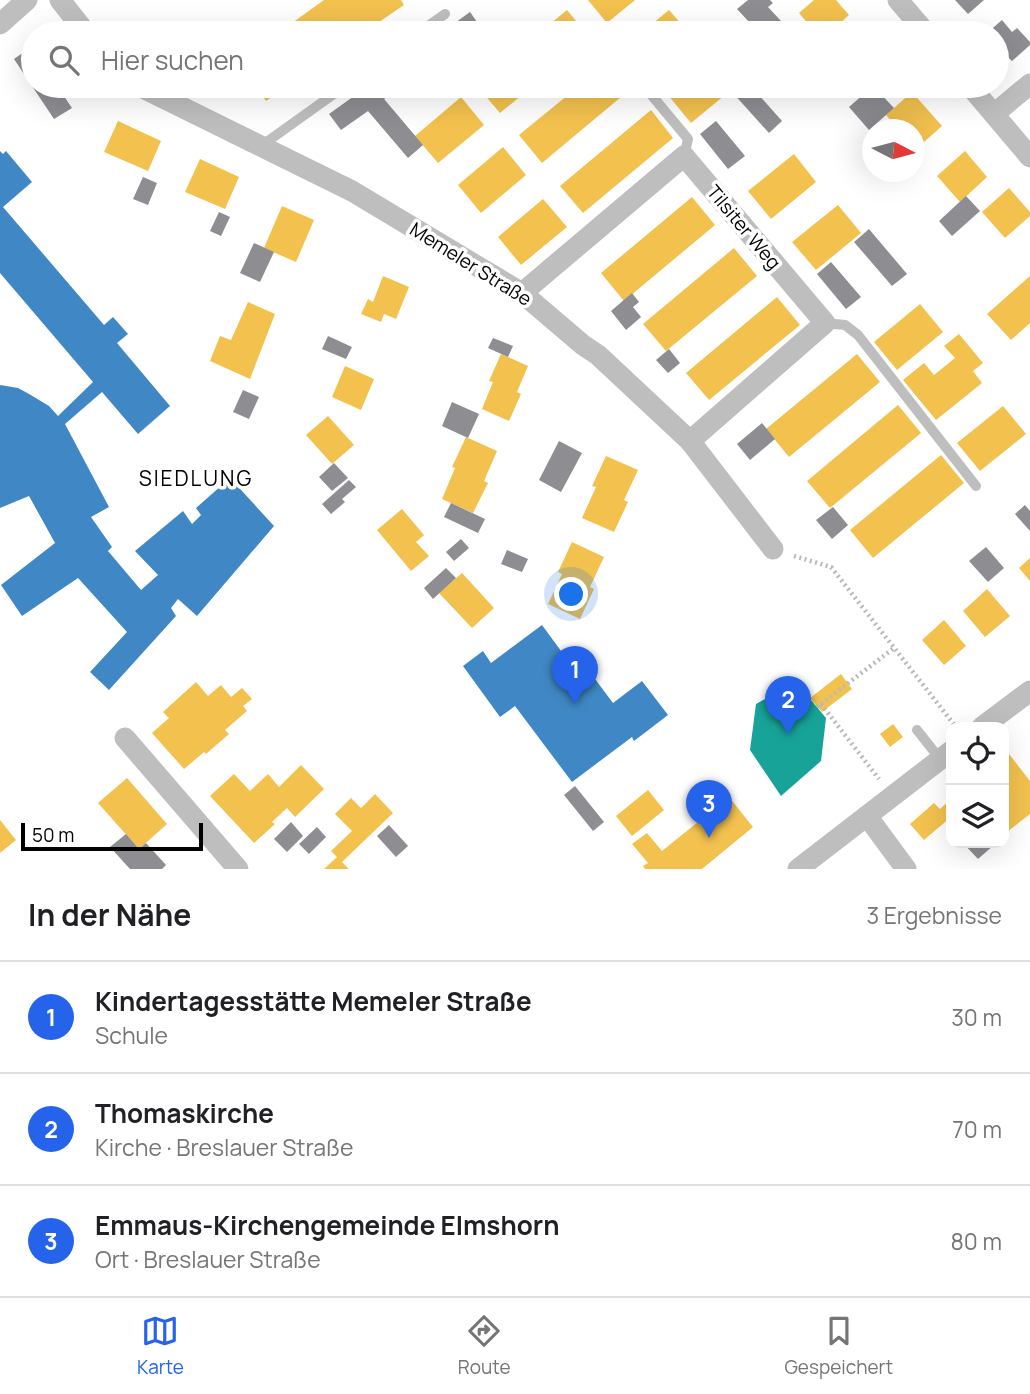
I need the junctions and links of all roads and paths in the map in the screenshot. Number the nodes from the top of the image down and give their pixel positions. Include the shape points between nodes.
1 (27, 0) edge
2 (60, 0) edge
3 (898, 0) edge
4 (446, 14) dead end
5 (77, 21) edge
6 (436, 21) edge
7 (916, 21) edge
8 (0, 24) edge
9 (1030, 84) edge
10 (163, 98) edge
11 (328, 98) edge
12 (654, 98) edge
13 (980, 98) edge
14 (994, 114) junction
15 (261, 146) junction
16 (684, 156) junction
17 (1030, 157) edge
18 (522, 293) junction
19 (825, 323) junction
20 (690, 441) junction
21 (976, 486) dead end
22 (773, 550) joint
23 (894, 648) junction
24 (1030, 691) edge
25 (952, 722) edge
26 (989, 722) edge
27 (917, 730) dead end
28 (125, 738) dead end
29 (946, 755) edge
30 (893, 796) junction
31 (867, 816) junction
32 (238, 869) edge
33 (798, 869) edge
34 (906, 869) edge

1 - 8 street
2 - 5 street
3 - 7 street
4 - 6 lane
9 - 14 street
10 - 15 street, Memeler Straße
11 - 15 lane
12 - 16 lane via 688,139
13 - 14 street
14 - 17 street
15 - 18 street, Memeler Straße via 352,191
16 - 18 street
16 - 19 street, Tilsiter Weg
18 - 20 street, Memeler Straße via 607,363
19 - 20 street
19 - 21 lane via 845,325 858,335
20 - 22 street, Memeler Straße
22 - 23 path via 831,567
23 - 25 path
23 - 30 path via 819,706
24 - 26 street
27 - 29 lane
28 - 32 street
29 - 30 street
30 - 31 street
31 - 33 street
31 - 34 street

